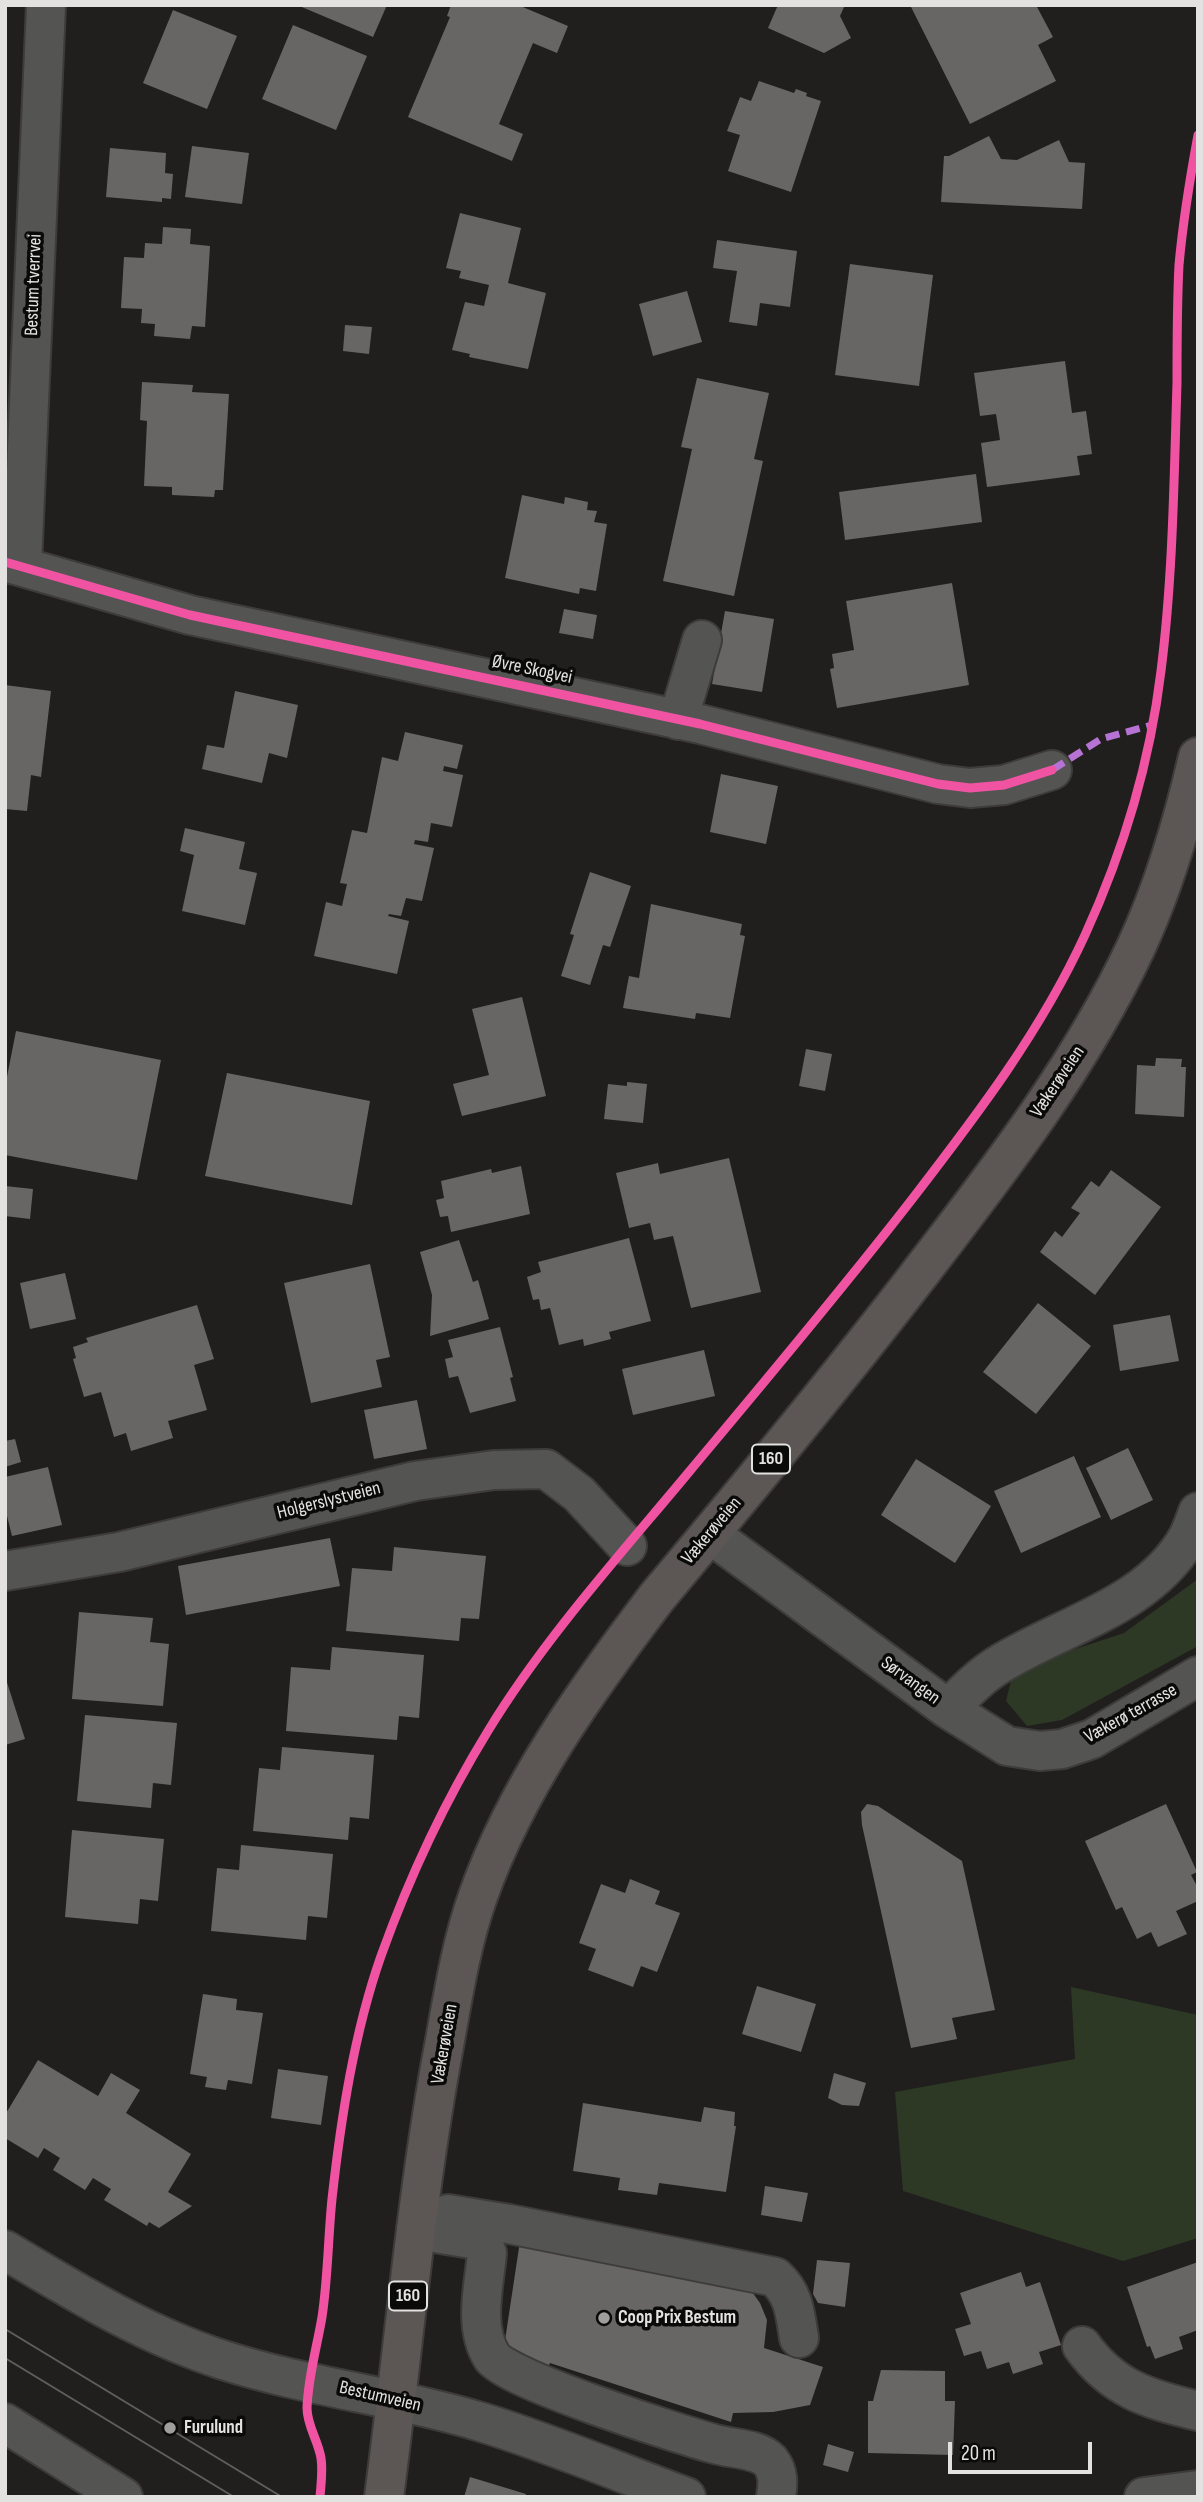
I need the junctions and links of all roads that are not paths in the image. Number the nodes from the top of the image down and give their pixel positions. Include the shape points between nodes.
1 (46, 5) edge
2 (14, 564) edge
3 (702, 640) dead end
4 (678, 720) junction
5 (1198, 757) edge
6 (1052, 770) dead end
7 (1198, 1511) edge
8 (710, 1534) junction
9 (627, 1546) dead end
10 (5, 1571) edge
11 (1198, 1676) edge
12 (948, 1709) junction
13 (418, 2220) junction
14 (5, 2250) edge
15 (799, 2338) dead end
16 (1082, 2346) dead end
17 (397, 2400) junction
18 (1198, 2411) edge
19 (5, 2423) edge
20 (1198, 2490) edge
21 (123, 2497) edge
22 (384, 2497) edge
23 (686, 2497) edge
24 (776, 2497) edge
25 (1144, 2497) edge

1 - 2 street, Bestum tverrvei
2 - 4 street, Øvre Skogvei via 190,615
3 - 4 street
4 - 6 street, Øvre Skogvei via 938,784 1004,785
5 - 8 main road, Vækerøveien / 160 via 1156,901 1122,976 1085,1041 972,1205
7 - 12 street, Sørvangen via 1189,1536 1139,1589 1102,1613 999,1664
8 - 12 street, Sørvangen
8 - 13 main road, Vækerøveien / 160 via 650,1606 568,1720 492,1862 474,1909 456,1985
9 - 10 street, Holgerslystveien via 579,1494 546,1469 495,1470 415,1481 119,1552
11 - 12 street, Vækerø terrasse via 1092,1740 1062,1749 1007,1745
13 - 15 street via 509,2224 775,2277 794,2303
13 - 17 main road, Vækerøveien / 160
13 - 24 street via 483,2244 487,2253 481,2323 493,2359 512,2372 613,2411 765,2457 778,2478
14 - 17 street, Bestumveien via 88,2300 193,2350 254,2369
16 - 18 street via 1119,2384 1152,2400
17 - 22 main road, Vækerøveien / 160
17 - 23 street, Bestumveien via 483,2423
19 - 21 street
20 - 25 street

